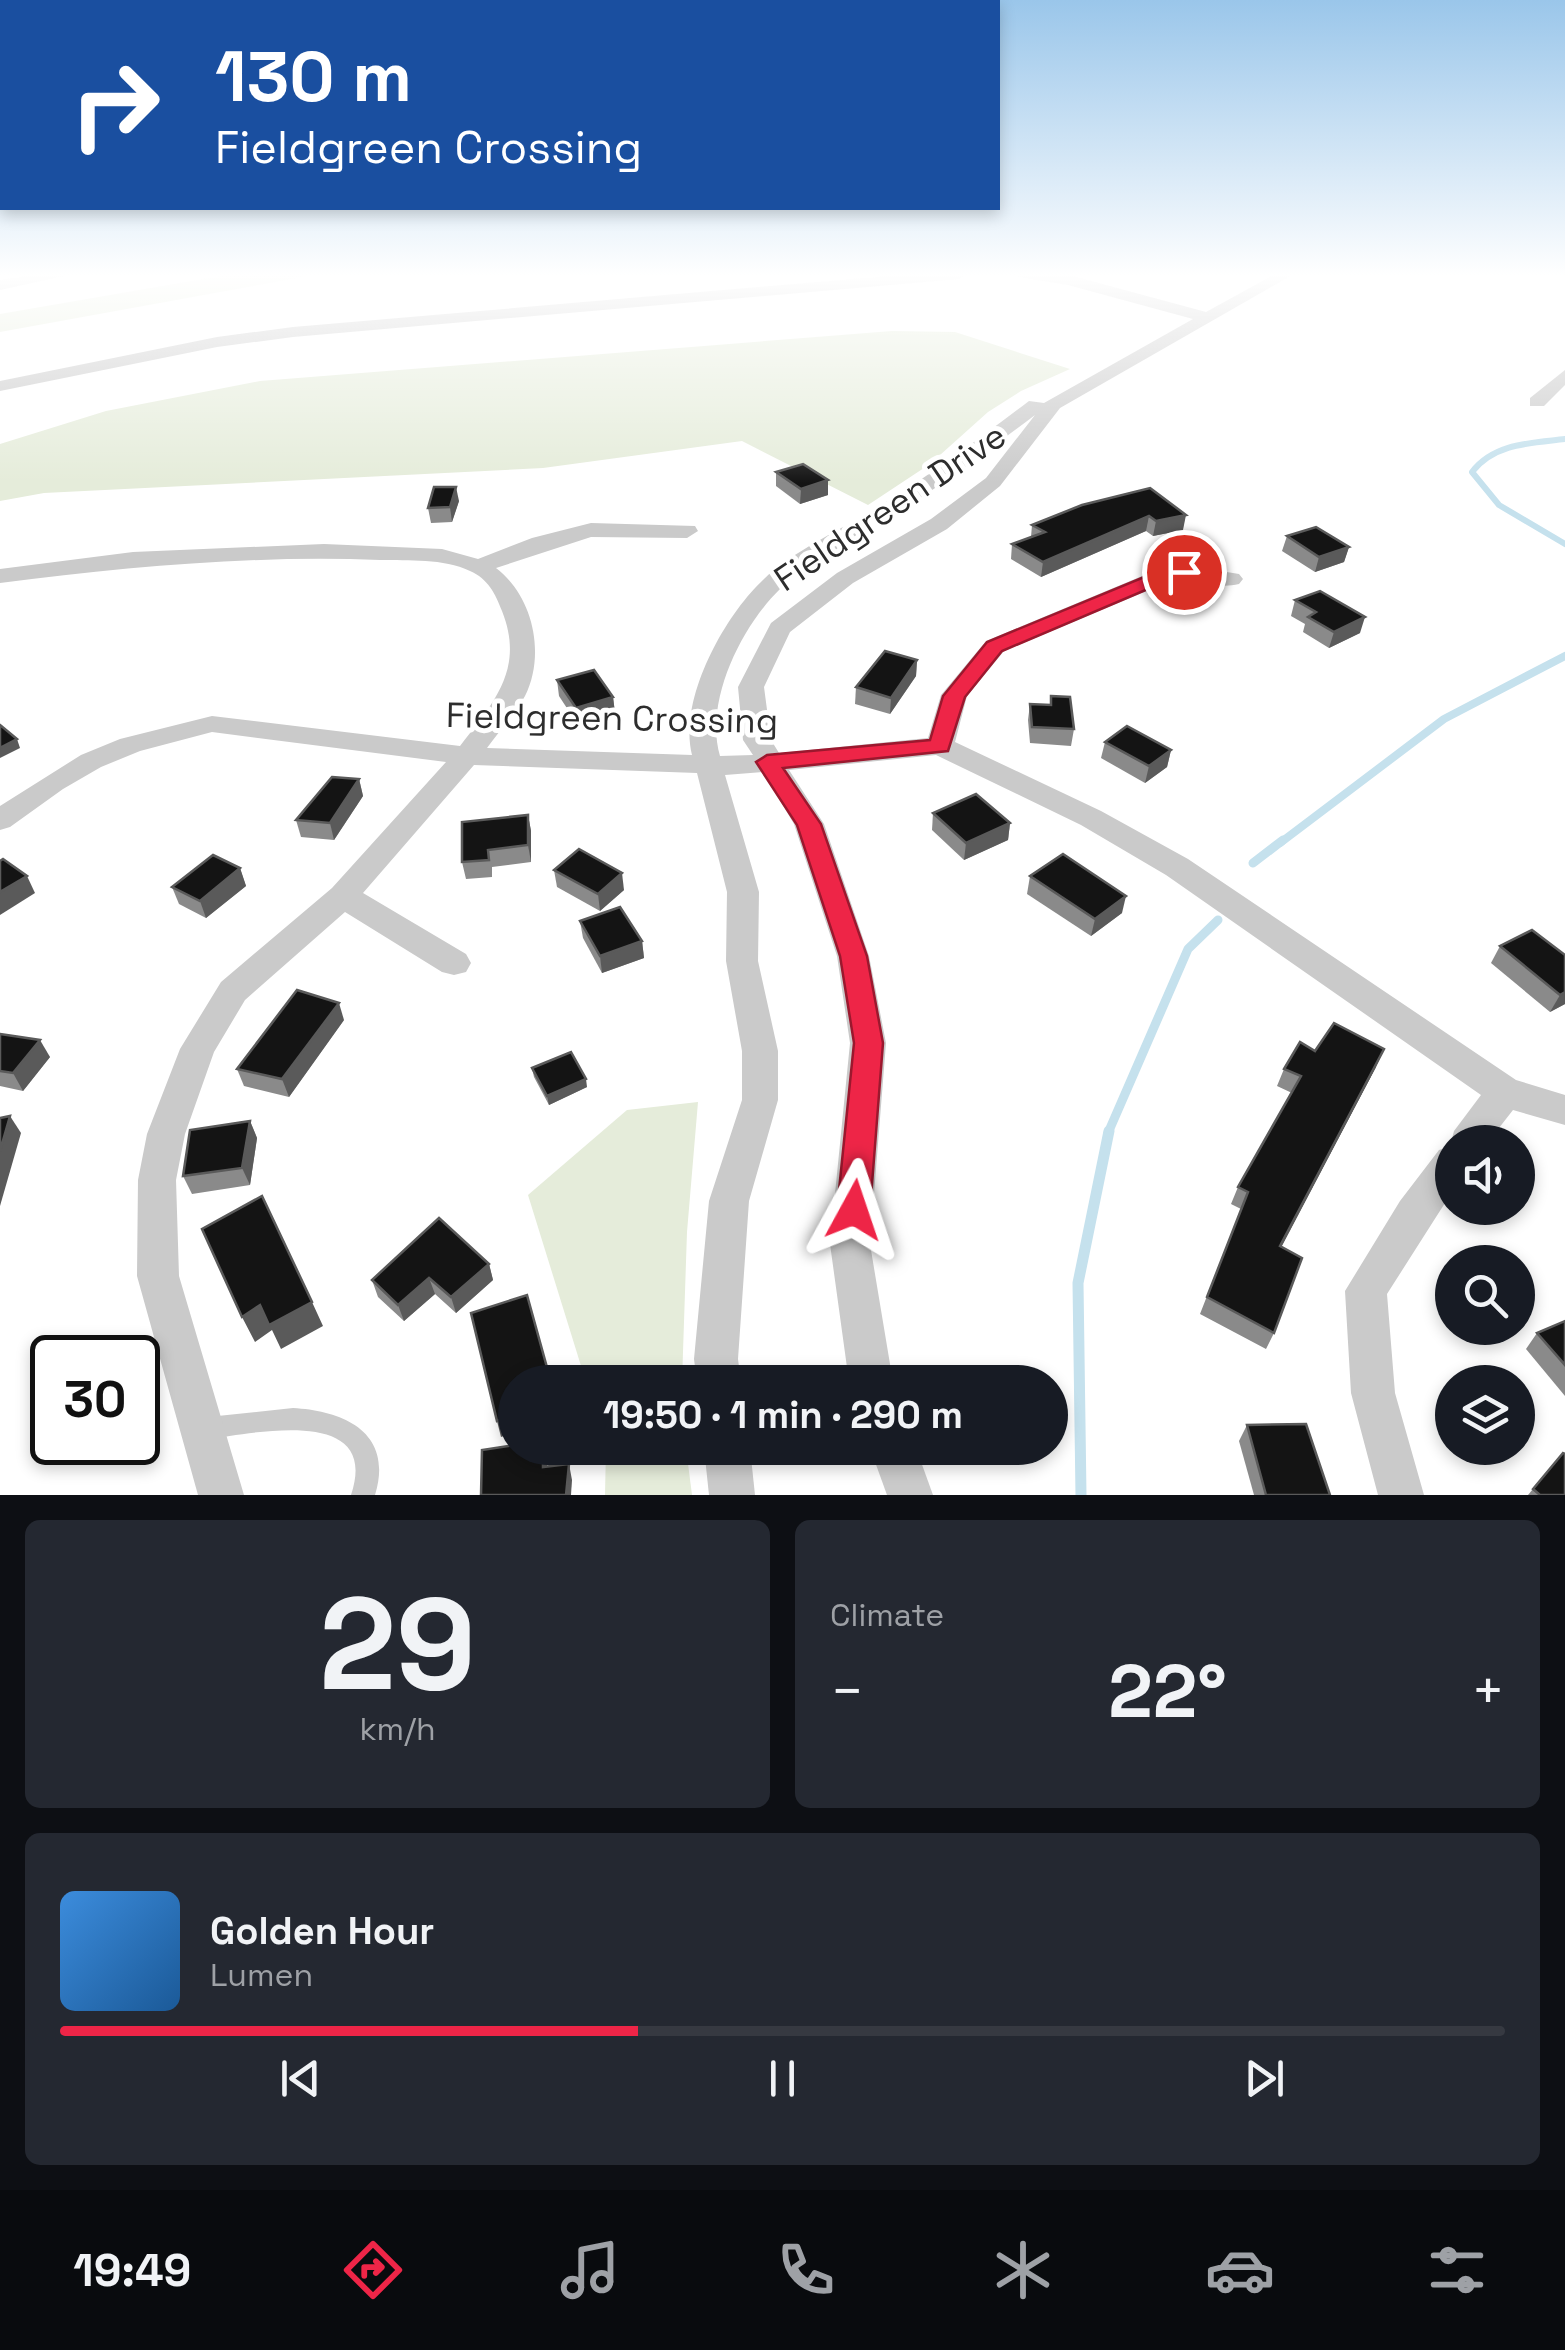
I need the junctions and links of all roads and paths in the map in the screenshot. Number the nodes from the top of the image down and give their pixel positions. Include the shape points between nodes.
1 (208, 344) edge
2 (1140, 344) edge
3 (1158, 344) edge
4 (1565, 376) edge
5 (0, 386) edge
6 (1537, 402) dead end
7 (687, 531) dead end
8 (479, 566) junction
9 (0, 576) edge
10 (1231, 579) dead end
11 (940, 746) junction
12 (467, 756) junction
13 (767, 762) junction
14 (706, 765) junction
15 (0, 820) edge
16 (343, 896) junction
17 (454, 963) dead end
18 (1504, 1092) junction
19 (1565, 1110) edge
20 (1480, 1125) edge
21 (1435, 1185) edge
22 (717, 1365) edge
23 (869, 1365) edge
24 (202, 1429) junction
25 (729, 1465) edge
26 (899, 1465) edge
27 (222, 1495) edge
28 (363, 1495) edge
29 (732, 1495) edge
30 (910, 1495) edge
31 (1401, 1495) edge

1 - 5 street
2 - 14 street, Fieldgreen Drive via 1062,387 936,481 773,582 738,626 713,677 701,738
3 - 13 street, Fieldgreen Drive via 1053,404 992,482 780,628 751,687 757,740
4 - 6 street
7 - 8 street via 592,530
8 - 9 street via 442,556 324,551 133,558
8 - 12 street via 504,585 525,638 513,694
10 - 11 street via 1184,572 1156,579 995,646 954,696
11 - 13 street, Fieldgreen Crossing
11 - 18 street via 1177,866
12 - 14 street, Fieldgreen Crossing
12 - 15 street, Fieldgreen Crossing via 212,724 91,761
12 - 16 street
13 - 14 street, Fieldgreen Crossing
13 - 23 street, Fieldgreen Drive via 809,824 853,956 868,1043 850,1244
14 - 22 street, Fieldgreen Drive via 743,892 742,961 760,1051 760,1100 729,1201
16 - 17 street
16 - 24 street via 233,991 198,1048 166,1134 157,1180 158,1276
18 - 19 street
18 - 20 street
21 - 31 street via 1366,1291 1373,1393
24 - 27 street
24 - 28 lane via 306,1418 341,1424 367,1460
25 - 29 street
26 - 30 street

